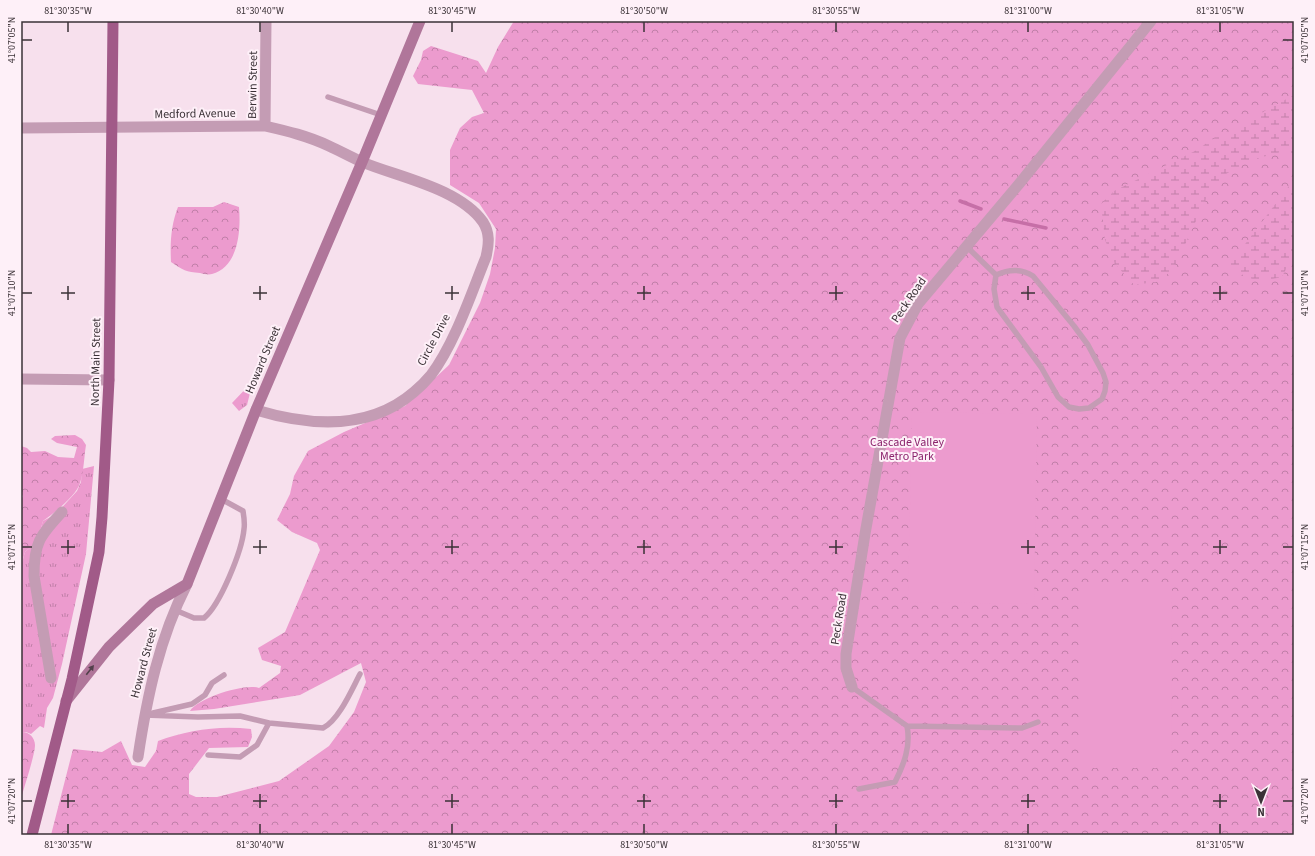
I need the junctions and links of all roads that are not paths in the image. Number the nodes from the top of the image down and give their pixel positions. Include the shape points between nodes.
1 (113, 21) edge
2 (266, 21) edge
3 (420, 21) edge
4 (1151, 21) edge
5 (328, 97) dead end
6 (381, 114) junction
7 (265, 126) junction
8 (21, 128) edge
9 (112, 128) junction
10 (362, 162) junction
11 (966, 246) junction
12 (996, 275) junction
13 (21, 379) edge
14 (109, 380) junction
15 (256, 410) junction
16 (221, 498) junction
17 (62, 512) dead end
18 (187, 584) junction
19 (174, 610) junction
20 (360, 674) dead end
21 (224, 675) dead end
22 (51, 678) dead end
23 (852, 687) joint
24 (66, 701) junction
25 (144, 715) junction
26 (1038, 722) dead end
27 (269, 723) junction
28 (907, 726) junction
29 (208, 756) dead end
30 (138, 757) dead end
31 (859, 790) dead end
32 (32, 835) edge

1 - 9 main road, North Main Street
2 - 7 street, Berwin Street
3 - 6 main road, Howard Street
4 - 11 street, Peck Road
5 - 6 lane
6 - 10 main road, Howard Street
7 - 9 street, Medford Avenue
7 - 10 street, Medford Avenue via 303,135
8 - 9 street, Medford Avenue
9 - 14 main road, North Main Street
10 - 15 main road, Howard Street
10 - 15 street, Circle Drive via 422,182 456,199 476,214 483,223 489,240 488,251 462,316 431,376 411,394 385,411 359,420 308,422
11 - 12 lane
11 - 23 street, Peck Road via 918,304 900,338 846,654 846,668
12 - 12 lane via 994,289 997,307 1041,367 1063,403 1079,409 1096,404 1102,398 1106,382 1088,345 1070,321 1033,276 1024,270 1004,271
13 - 14 street
14 - 24 main road, North Main Street via 106,468 99,552
15 - 16 main road, Howard Street
16 - 18 main road, Howard Street
16 - 19 lane via 243,511 244,519 244,530 230,574 210,612 204,618 194,618
17 - 22 street via 38,542 34,559 34,576
18 - 19 street, Howard Street
24 -> 18 main road via 109,647 153,604
19 - 25 street, Howard Street via 155,668
20 - 27 lane via 329,725 323,728
21 - 25 lane via 212,683 205,695 192,704
23 - 28 lane
24 - 32 main road, North Main Street
25 - 27 lane via 240,716
25 - 30 street, Howard Street
26 - 28 lane via 1022,728
27 - 29 lane via 257,745 240,757
28 - 31 lane via 908,748 896,782

